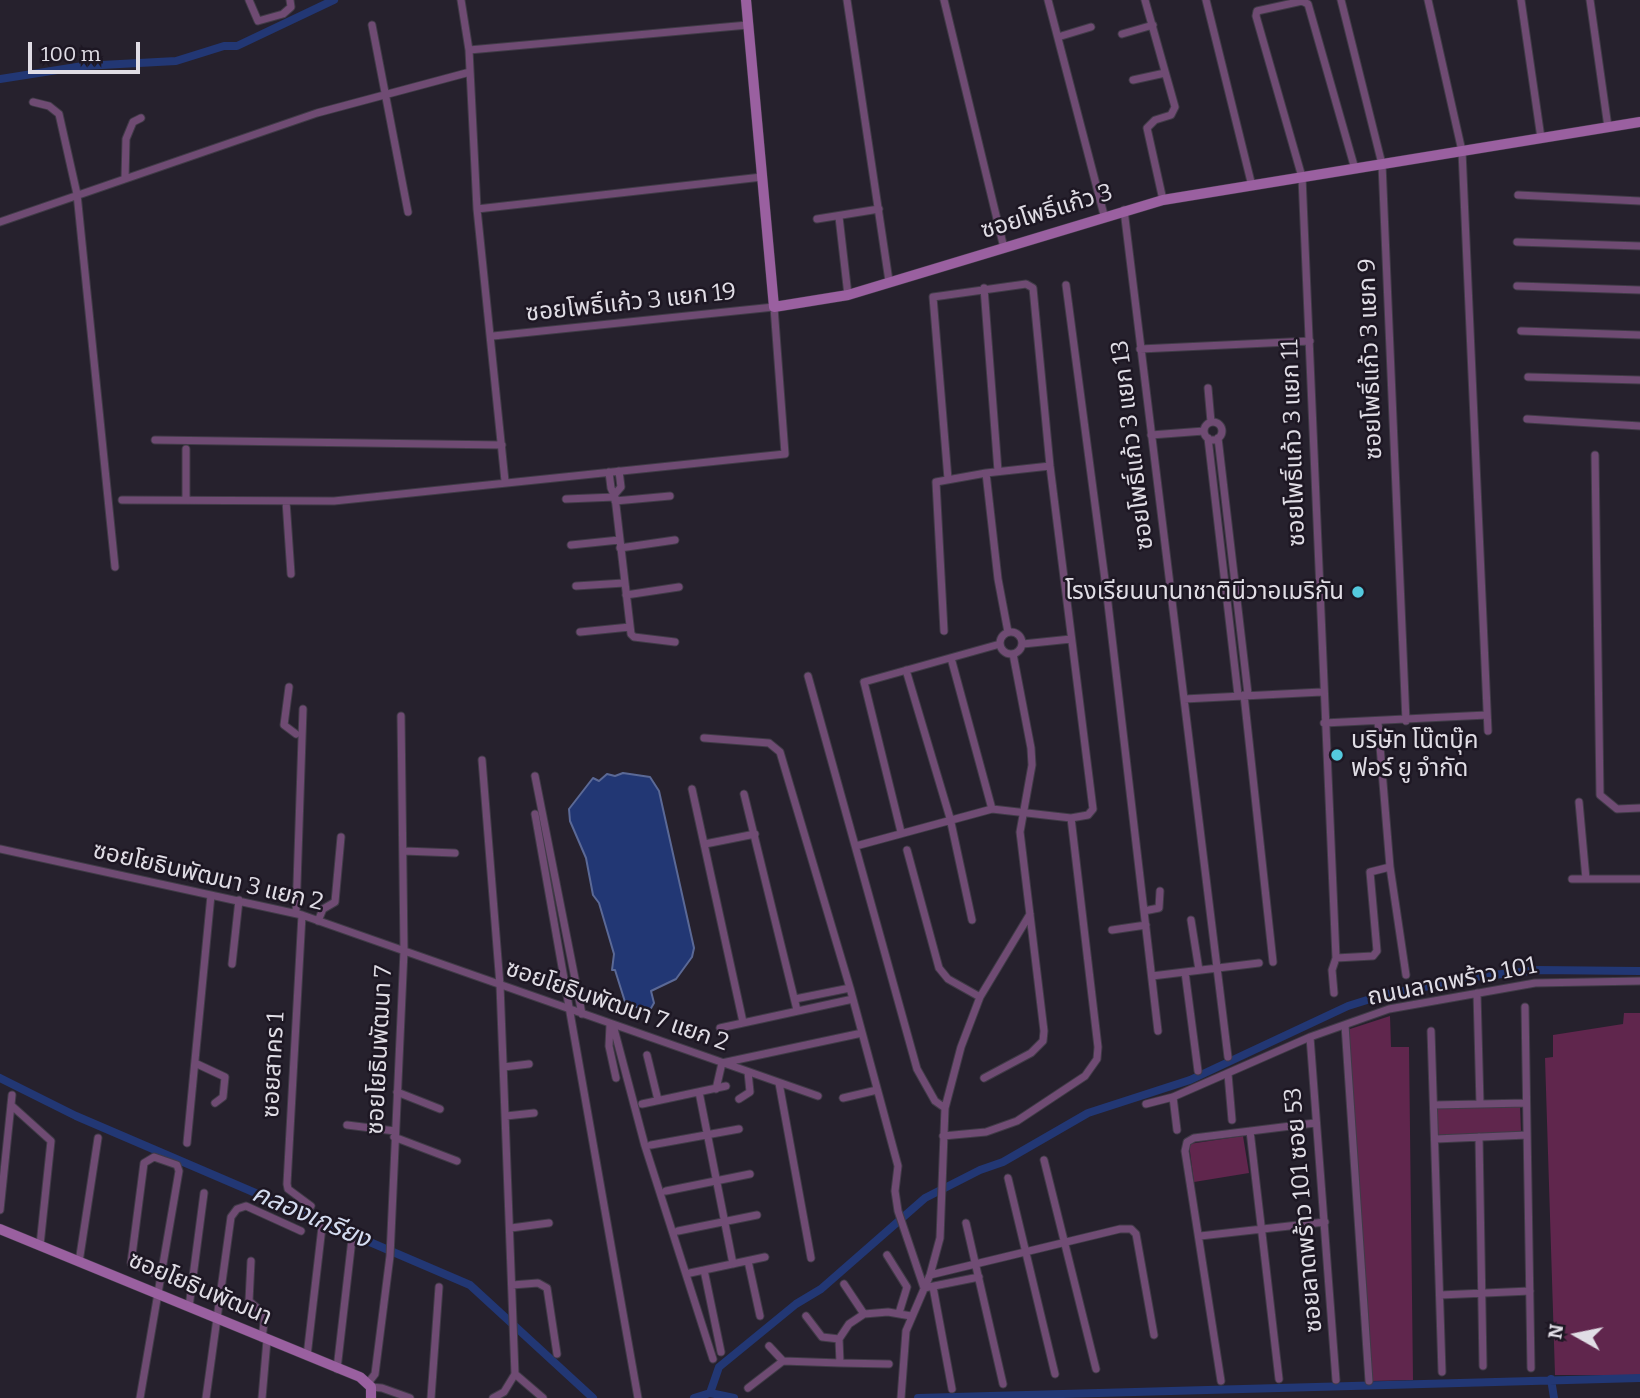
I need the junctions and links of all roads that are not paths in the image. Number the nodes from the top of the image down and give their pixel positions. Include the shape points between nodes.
1 (249, 0) edge
2 (290, 0) edge
3 (461, 0) edge
4 (746, 0) edge
5 (847, 0) edge
6 (944, 0) edge
7 (1048, 0) edge
8 (1145, 0) edge
9 (1206, 0) edge
10 (1341, 0) edge
11 (1428, 0) edge
12 (1521, 0) edge
13 (1590, 0) edge
14 (372, 25) dead end
15 (748, 25) junction
16 (1153, 25) junction
17 (1091, 27) dead end
18 (1122, 34) dead end
19 (1058, 37) junction
20 (469, 50) junction
21 (470, 72) junction
22 (1166, 73) junction
23 (1133, 80) dead end
24 (388, 93) junction
25 (33, 102) dead end
26 (141, 118) dead end
27 (1640, 122) edge
28 (1608, 127) junction
29 (1541, 138) junction
30 (1462, 151) junction
31 (1382, 164) junction
32 (1355, 169) junction
33 (762, 177) junction
34 (1302, 177) junction
35 (125, 179) junction
36 (1252, 186) junction
37 (77, 194) junction
38 (1518, 195) dead end
39 (1163, 200) junction
40 (1640, 201) edge
41 (477, 209) junction
42 (878, 209) junction
43 (1124, 210) junction
44 (408, 212) dead end
45 (1104, 215) junction
46 (839, 217) junction
47 (817, 219) dead end
48 (0, 222) edge
49 (1517, 242) dead end
50 (1640, 246) edge
51 (1004, 248) junction
52 (889, 282) junction
53 (1066, 285) dead end
54 (1517, 286) dead end
55 (984, 288) junction
56 (1640, 290) edge
57 (848, 295) junction
58 (774, 307) junction
59 (1521, 331) dead end
60 (1640, 335) edge
61 (493, 336) junction
62 (1310, 341) junction
63 (1140, 349) junction
64 (1528, 377) dead end
65 (1640, 380) edge
66 (1208, 388) dead end
67 (1527, 419) dead end
68 (1211, 422) junction
69 (1640, 426) edge
70 (1206, 434) junction
71 (1151, 435) junction
72 (1218, 438) junction
73 (155, 440) dead end
74 (502, 445) junction
75 (186, 449) dead end
76 (1595, 455) dead end
77 (1050, 466) junction
78 (619, 471) junction
79 (998, 471) junction
80 (609, 472) junction
81 (986, 472) junction
82 (948, 479) junction
83 (505, 481) junction
84 (670, 496) dead end
85 (615, 497) junction
86 (122, 499) dead end
87 (566, 499) dead end
88 (186, 500) junction
89 (286, 501) junction
90 (1227, 516) junction
91 (1217, 518) junction
92 (675, 540) dead end
93 (619, 544) junction
94 (571, 545) dead end
95 (115, 567) dead end
96 (291, 573) dead end
97 (624, 583) junction
98 (576, 586) dead end
99 (679, 587) dead end
100 (626, 595) junction
101 (630, 627) junction
102 (944, 631) dead end
103 (580, 632) dead end
104 (1008, 632) junction
105 (1071, 639) junction
106 (675, 642) dead end
107 (1000, 644) junction
108 (1023, 644) junction
109 (1242, 645) junction
110 (1232, 646) junction
111 (1013, 654) junction
112 (951, 658) junction
113 (906, 670) junction
114 (808, 676) dead end
115 (1247, 682) junction
116 (1237, 684) junction
117 (289, 687) dead end
118 (1322, 692) junction
119 (1243, 695) junction
120 (1184, 699) junction
121 (303, 709) dead end
122 (1487, 715) junction
123 (401, 716) dead end
124 (1406, 721) junction
125 (1378, 722) junction
126 (1324, 723) junction
127 (1488, 731) dead end
128 (296, 734) dead end
129 (704, 738) dead end
130 (482, 760) dead end
131 (535, 776) dead end
132 (692, 789) dead end
133 (744, 794) dead end
134 (1579, 802) dead end
135 (1640, 808) edge
136 (992, 809) junction
137 (1022, 811) junction
138 (535, 814) dead end
139 (950, 818) junction
140 (1071, 818) junction
141 (901, 832) junction
142 (755, 834) junction
143 (341, 837) dead end
144 (705, 844) junction
145 (856, 845) junction
146 (0, 849) edge
147 (907, 850) dead end
148 (404, 851) junction
149 (455, 853) dead end
150 (1390, 867) junction
151 (1572, 879) dead end
152 (1586, 879) junction
153 (1640, 879) edge
154 (1160, 891) dead end
155 (211, 895) junction
156 (239, 900) junction
157 (1144, 911) junction
158 (299, 914) junction
159 (1030, 914) junction
160 (318, 920) junction
161 (972, 920) dead end
162 (1191, 920) dead end
163 (1146, 925) junction
164 (1112, 930) dead end
165 (404, 951) junction
166 (1336, 958) junction
167 (1273, 962) dead end
168 (1259, 963) dead end
169 (232, 964) dead end
170 (1217, 967) junction
171 (1199, 970) junction
172 (1185, 972) junction
173 (1406, 975) dead end
174 (1152, 976) junction
175 (1640, 981) edge
176 (500, 985) junction
177 (850, 988) junction
178 (1334, 993) dead end
179 (1477, 993) junction
180 (980, 997) junction
181 (795, 999) junction
182 (853, 999) junction
183 (1525, 1007) dead end
184 (571, 1010) junction
185 (797, 1010) junction
186 (582, 1014) junction
187 (743, 1022) junction
188 (612, 1025) junction
189 (1345, 1025) junction
190 (720, 1028) dead end
191 (1158, 1031) dead end
192 (1431, 1031) dead end
193 (862, 1033) junction
194 (1310, 1037) junction
195 (647, 1055) dead end
196 (1228, 1057) dead end
197 (195, 1063) junction
198 (722, 1063) junction
199 (529, 1064) dead end
200 (504, 1067) junction
201 (1198, 1071) dead end
202 (748, 1072) junction
203 (1228, 1074) junction
204 (616, 1078) dead end
205 (984, 1078) dead end
206 (779, 1083) junction
207 (726, 1086) dead end
208 (716, 1089) junction
209 (877, 1090) junction
210 (397, 1092) junction
211 (699, 1092) junction
212 (12, 1095) dead end
213 (818, 1096) dead end
214 (1173, 1097) junction
215 (843, 1098) dead end
216 (738, 1099) dead end
217 (658, 1100) junction
218 (215, 1103) dead end
219 (1526, 1103) junction
220 (642, 1104) dead end
221 (1146, 1104) dead end
222 (1480, 1104) junction
223 (11, 1105) junction
224 (1434, 1105) junction
225 (945, 1108) junction
226 (440, 1109) dead end
227 (534, 1113) dead end
228 (506, 1116) junction
229 (1232, 1120) dead end
230 (1315, 1123) junction
231 (346, 1125) dead end
232 (739, 1129) dead end
233 (1177, 1130) dead end
234 (1250, 1130) junction
235 (394, 1134) junction
236 (706, 1135) junction
237 (1527, 1135) junction
238 (943, 1136) junction
239 (1479, 1137) junction
240 (98, 1138) dead end
241 (1436, 1139) junction
242 (187, 1143) dead end
243 (651, 1145) dead end
244 (1044, 1160) dead end
245 (457, 1161) dead end
246 (750, 1174) dead end
247 (1008, 1178) dead end
248 (716, 1181) junction
249 (666, 1191) dead end
250 (204, 1193) dead end
251 (311, 1206) dead end
252 (0, 1210) edge
253 (757, 1215) dead end
254 (724, 1222) junction
255 (1325, 1222) junction
256 (549, 1223) dead end
257 (966, 1223) dead end
258 (322, 1227) dead end
259 (510, 1228) junction
260 (1262, 1228) junction
261 (0, 1229) edge
262 (301, 1231) dead end
263 (678, 1231) dead end
264 (1200, 1236) junction
265 (352, 1239) dead end
266 (1065, 1243) junction
267 (40, 1245) junction
268 (1026, 1253) junction
269 (887, 1255) dead end
270 (765, 1257) dead end
271 (811, 1258) dead end
272 (251, 1261) dead end
273 (748, 1261) junction
274 (79, 1262) junction
275 (733, 1264) junction
276 (976, 1264) junction
277 (704, 1270) junction
278 (690, 1273) dead end
279 (930, 1275) junction
280 (160, 1276) junction
281 (979, 1277) junction
282 (844, 1284) dead end
283 (512, 1285) junction
284 (439, 1286) dead end
285 (929, 1287) junction
286 (1530, 1291) junction
287 (155, 1293) junction
288 (1482, 1293) junction
289 (1440, 1295) junction
290 (189, 1307) junction
291 (899, 1312) junction
292 (864, 1314) junction
293 (760, 1316) dead end
294 (806, 1316) dead end
295 (911, 1316) junction
296 (216, 1318) junction
297 (1154, 1335) dead end
298 (265, 1339) junction
299 (839, 1339) junction
300 (769, 1346) dead end
301 (722, 1352) dead end
302 (557, 1354) dead end
303 (307, 1356) junction
304 (713, 1359) dead end
305 (783, 1361) junction
306 (840, 1363) junction
307 (889, 1364) dead end
308 (1483, 1367) dead end
309 (1531, 1368) dead end
310 (337, 1369) junction
311 (1096, 1369) dead end
312 (1442, 1372) dead end
313 (514, 1374) junction
314 (1055, 1374) dead end
315 (1279, 1379) dead end
316 (1336, 1380) dead end
317 (1221, 1381) dead end
318 (1369, 1381) dead end
319 (1003, 1384) dead end
320 (748, 1388) dead end
321 (370, 1389) edge
322 (952, 1389) dead end
323 (901, 1394) edge
324 (139, 1398) edge
325 (206, 1398) edge
326 (262, 1398) edge
327 (410, 1398) edge
328 (431, 1398) edge
329 (493, 1398) edge
330 (543, 1398) edge
331 (638, 1398) edge

1 - 2 street via 258,22 283,14
3 - 20 street
4 - 15 street
5 - 42 street
6 - 51 street
7 - 19 street
8 - 16 street
9 - 36 street
10 - 31 street, ซอยโพธิ์แก้ว 3 แยก 9
11 - 30 street
12 - 29 street
13 - 28 street
14 - 24 street
15 - 20 street
15 - 33 street
16 - 18 street
16 - 22 street
17 - 19 street
19 - 45 street
20 - 21 street
21 - 24 street
21 - 41 street
22 - 23 street
22 - 39 street via 1174,111 1147,128
24 - 35 street
24 - 44 street
25 - 37 street via 58,114
26 - 35 street via 133,122 126,139
27 - 28 street, ซอยโพธิ์แก้ว 3
28 - 29 street, ซอยโพธิ์แก้ว 3
29 - 30 street, ซอยโพธิ์แก้ว 3
30 - 31 street, ซอยโพธิ์แก้ว 3
30 - 122 street
31 - 32 street, ซอยโพธิ์แก้ว 3
31 - 124 street, ซอยโพธิ์แก้ว 3 แยก 9
32 - 34 street, ซอยโพธิ์แก้ว 3
32 - 34 street, ซอยโพธิ์แก้ว 3 แยก 11 via 1308,4 1302,1 1257,11 1255,16
33 - 41 street
33 - 58 street
34 - 36 street, ซอยโพธิ์แก้ว 3
34 - 62 street, ซอยโพธิ์แก้ว 3 แยก 11
35 - 37 street
36 - 39 street, ซอยโพธิ์แก้ว 3
37 - 48 street
37 - 95 street
38 - 40 street
39 - 43 street, ซอยโพธิ์แก้ว 3
41 - 61 street
42 - 46 street
42 - 52 street
43 - 45 street, ซอยโพธิ์แก้ว 3
43 - 63 street, ซอยโพธิ์แก้ว 3 แยก 13
45 - 51 street, ซอยโพธิ์แก้ว 3
46 - 47 street
46 - 57 street
49 - 50 street
51 - 52 street, ซอยโพธิ์แก้ว 3
52 - 57 street, ซอยโพธิ์แก้ว 3
53 - 157 street
54 - 56 street
55 - 77 street via 1026,284 1033,288
55 - 79 street
55 - 82 street via 933,297
57 - 58 street, ซอยโพธิ์แก้ว 3
58 - 61 street, ซอยโพธิ์แก้ว 3 แยก 19
58 - 78 street via 785,453
59 - 60 street
61 - 74 street
62 - 63 street
62 - 118 street, ซอยโพธิ์แก้ว 3 แยก 11
63 - 71 street, ซอยโพธิ์แก้ว 3 แยก 13
64 - 65 street
66 - 68 street
67 - 69 street
68 - 70 street
68 - 72 street via 1221,426
70 - 71 street
70 - 72 street
70 - 91 street
71 - 120 street, ซอยโพธิ์แก้ว 3 แยก 13
72 - 90 street
73 - 74 street
74 - 83 street
75 - 88 street
76 - 135 street via 1600,795 1617,809
77 - 79 street
77 - 105 street
78 - 80 street
78 - 85 street via 621,487
79 - 81 street
80 - 83 street
80 - 85 street
81 - 82 street
81 - 104 street
82 - 102 street via 938,480 936,485
83 - 89 street via 334,501
84 - 85 street
85 - 87 street
85 - 93 street
86 - 88 street
88 - 89 street
89 - 96 street
90 - 91 street
90 - 109 street
91 - 110 street
92 - 93 street
93 - 94 street
93 - 97 street
97 - 98 street
97 - 100 street
99 - 100 street
100 - 101 street
101 - 103 street
101 - 106 street via 634,637
104 - 107 street
104 - 108 street via 1020,635
105 - 108 street
105 - 140 street via 1093,809 1088,816
107 - 111 street via 1004,652
107 - 112 street
108 - 111 street
109 - 110 street
109 - 115 street
110 - 116 street
111 - 137 street via 1032,757
112 - 113 street
112 - 136 street
113 - 139 street
113 - 141 street via 864,683
114 - 145 street
115 - 116 street
115 - 119 street
116 - 119 street
117 - 128 street via 284,725
118 - 119 street
118 - 126 street, ซอยโพธิ์แก้ว 3 แยก 11
119 - 120 street
119 - 167 street
120 - 170 street, ซอยโพธิ์แก้ว 3 แยก 13
121 - 158 street
122 - 124 street
122 - 127 street
123 - 148 street, ซอยโยธินพัฒนา 7
124 - 125 street
125 - 126 street
125 - 150 street
126 - 166 street, ซอยโพธิ์แก้ว 3 แยก 11
129 - 177 street via 769,743 780,752
130 - 176 street
131 - 186 street
132 - 144 street
133 - 142 street
134 - 152 street
136 - 137 street
136 - 139 street
137 - 140 street
137 - 159 street via 1020,832
138 - 184 street
139 - 141 street
139 - 161 street
140 - 238 street via 1097,1059 1085,1076 1017,1121 986,1132
141 - 145 street
142 - 144 street
142 - 181 street
143 - 160 street via 335,902 323,909
144 - 187 street
145 - 225 street via 917,1069 935,1101
146 - 155 street, ซอยโยธินพัฒนา 3 แยก 2
147 - 180 street via 939,968 948,979
148 - 149 street
148 - 165 street, ซอยโยธินพัฒนา 7
150 - 166 street via 1370,872 1376,953
150 - 173 street
151 - 152 street
152 - 153 street
154 - 157 street via 1159,908
155 - 156 street, ซอยโยธินพัฒนา 3 แยก 2
155 - 197 street
156 - 158 street, ซอยโยธินพัฒนา 3 แยก 2
156 - 169 street
157 - 163 street
158 - 160 street, ซอยโยธินพัฒนา 3 แยก 2
158 - 251 street, ซอยสาคร 1 via 287,1184
159 - 180 street
159 - 205 street via 1043,1041 1031,1053
160 - 165 street, ซอยโยธินพัฒนา 3 แยก 2
162 - 171 street
163 - 164 street
163 - 174 street
165 - 176 street, ซอยโยธินพัฒนา 7 แยก 2
165 - 210 street, ซอยโยธินพัฒนา 7
166 - 178 street, ซอยโพธิ์แก้ว 3 แยก 11
168 - 170 street
170 - 171 street
170 - 196 street, ซอยโพธิ์แก้ว 3 แยก 13
171 - 172 street
172 - 174 street
172 - 201 street
174 - 191 street
175 - 179 street, ถนนลาดพร้าว 101 via 1535,983
176 - 184 street, ซอยโยธินพัฒนา 7 แยก 2
176 - 200 street
177 - 181 street
177 - 182 street
179 - 189 street, ถนนลาดพร้าว 101 via 1389,1009
179 - 222 street
180 - 225 street
181 - 185 street
182 - 185 street
182 - 193 street
183 - 219 street
184 - 186 street, ซอยโยธินพัฒนา 7 แยก 2
184 - 331 street
185 - 187 street
186 - 188 street, ซอยโยธินพัฒนา 7 แยก 2
187 - 190 street
188 - 198 street, ซอยโยธินพัฒนา 7 แยก 2
188 - 204 street via 609,1046
188 - 304 street
189 - 194 street, ถนนลาดพร้าว 101
189 - 318 street
192 - 224 street
193 - 198 street
193 - 209 street
194 - 203 street, ถนนลาดพร้าว 101
194 - 230 street, ซอยลาดพร้าว 101 ซอย 53
195 - 217 street
197 - 218 street via 225,1077 223,1097
197 - 242 street
198 - 202 street, ซอยโยธินพัฒนา 7 แยก 2
198 - 208 street
199 - 200 street
200 - 228 street
202 - 206 street, ซอยโยธินพัฒนา 7 แยก 2
202 - 216 street via 750,1092
203 - 214 street, ถนนลาดพร้าว 101
203 - 229 street
206 - 213 street, ซอยโยธินพัฒนา 7 แยก 2
206 - 271 street
207 - 208 street
208 - 211 street
209 - 215 street
209 - 285 street via 898,1166 898,1211
210 - 226 street
210 - 235 street, ซอยโยธินพัฒนา 7
211 - 217 street
211 - 236 street
212 - 223 street
214 - 221 street, ถนนลาดพร้าว 101
214 - 233 street
217 - 220 street
219 - 222 street
219 - 237 street
222 - 224 street
223 - 252 street
223 - 267 street via 51,1141
224 - 241 street
225 - 238 street
227 - 228 street
228 - 259 street
230 - 234 street
230 - 255 street, ซอยลาดพร้าว 101 ซอย 53
231 - 235 street
232 - 236 street
234 - 260 street
234 - 264 street via 1187,1142
235 - 245 street
235 - 321 street, ซอยโยธินพัฒนา 7 via 390,1256
236 - 243 street
236 - 248 street
237 - 239 street
237 - 286 street
238 - 279 street via 940,1238
239 - 241 street
239 - 288 street
240 - 274 street
241 - 289 street
244 - 266 street
246 - 248 street
247 - 268 street
248 - 249 street
248 - 254 street
250 - 290 street
253 - 254 street
254 - 263 street
254 - 275 street
255 - 260 street
255 - 316 street, ซอยลาดพร้าว 101 ซอย 53
256 - 259 street
257 - 276 street
258 - 303 street
259 - 283 street
260 - 264 street
260 - 315 street
261 - 267 street, ซอยโยธินพัฒนา
262 - 296 street via 253,1207 237,1209 231,1217
264 - 317 street
265 - 310 street
266 - 268 street
266 - 297 street via 1120,1229 1134,1231
266 - 311 street
267 - 274 street, ซอยโยธินพัฒนา
268 - 276 street
268 - 314 street
269 - 291 street via 907,1287
270 - 273 street
272 - 298 street via 249,1301 265,1314
273 - 275 street
273 - 293 street
274 - 287 street, ซอยโยธินพัฒนา
275 - 277 street
276 - 279 street
276 - 281 street
277 - 278 street
277 - 301 street
279 - 285 street
280 - 280 street via 179,1171 177,1165 154,1157 144,1163 131,1263
280 - 287 street
281 - 285 street
281 - 319 street
282 - 292 street
283 - 302 street via 538,1283 547,1288
283 - 313 street
284 - 328 street
285 - 295 street
285 - 322 street
286 - 288 street
286 - 309 street
287 - 290 street, ซอยโยธินพัฒนา
287 - 324 street
288 - 289 street
288 - 308 street
289 - 312 street
290 - 296 street, ซอยโยธินพัฒนา
291 - 292 street
291 - 295 street
292 - 299 street via 849,1324
294 - 299 street via 822,1337
295 - 323 street via 902,1351
296 - 298 street, ซอยโยธินพัฒนา
296 - 325 street
298 - 303 street, ซอยโยธินพัฒนา
298 - 326 street
299 - 306 street
300 - 305 street
303 - 310 street, ซอยโยธินพัฒนา
305 - 306 street
305 - 320 street
306 - 307 street
310 - 321 street, ซอยโยธินพัฒนา
313 - 329 street via 504,1392
313 - 330 street
321 - 327 street via 382,1388

